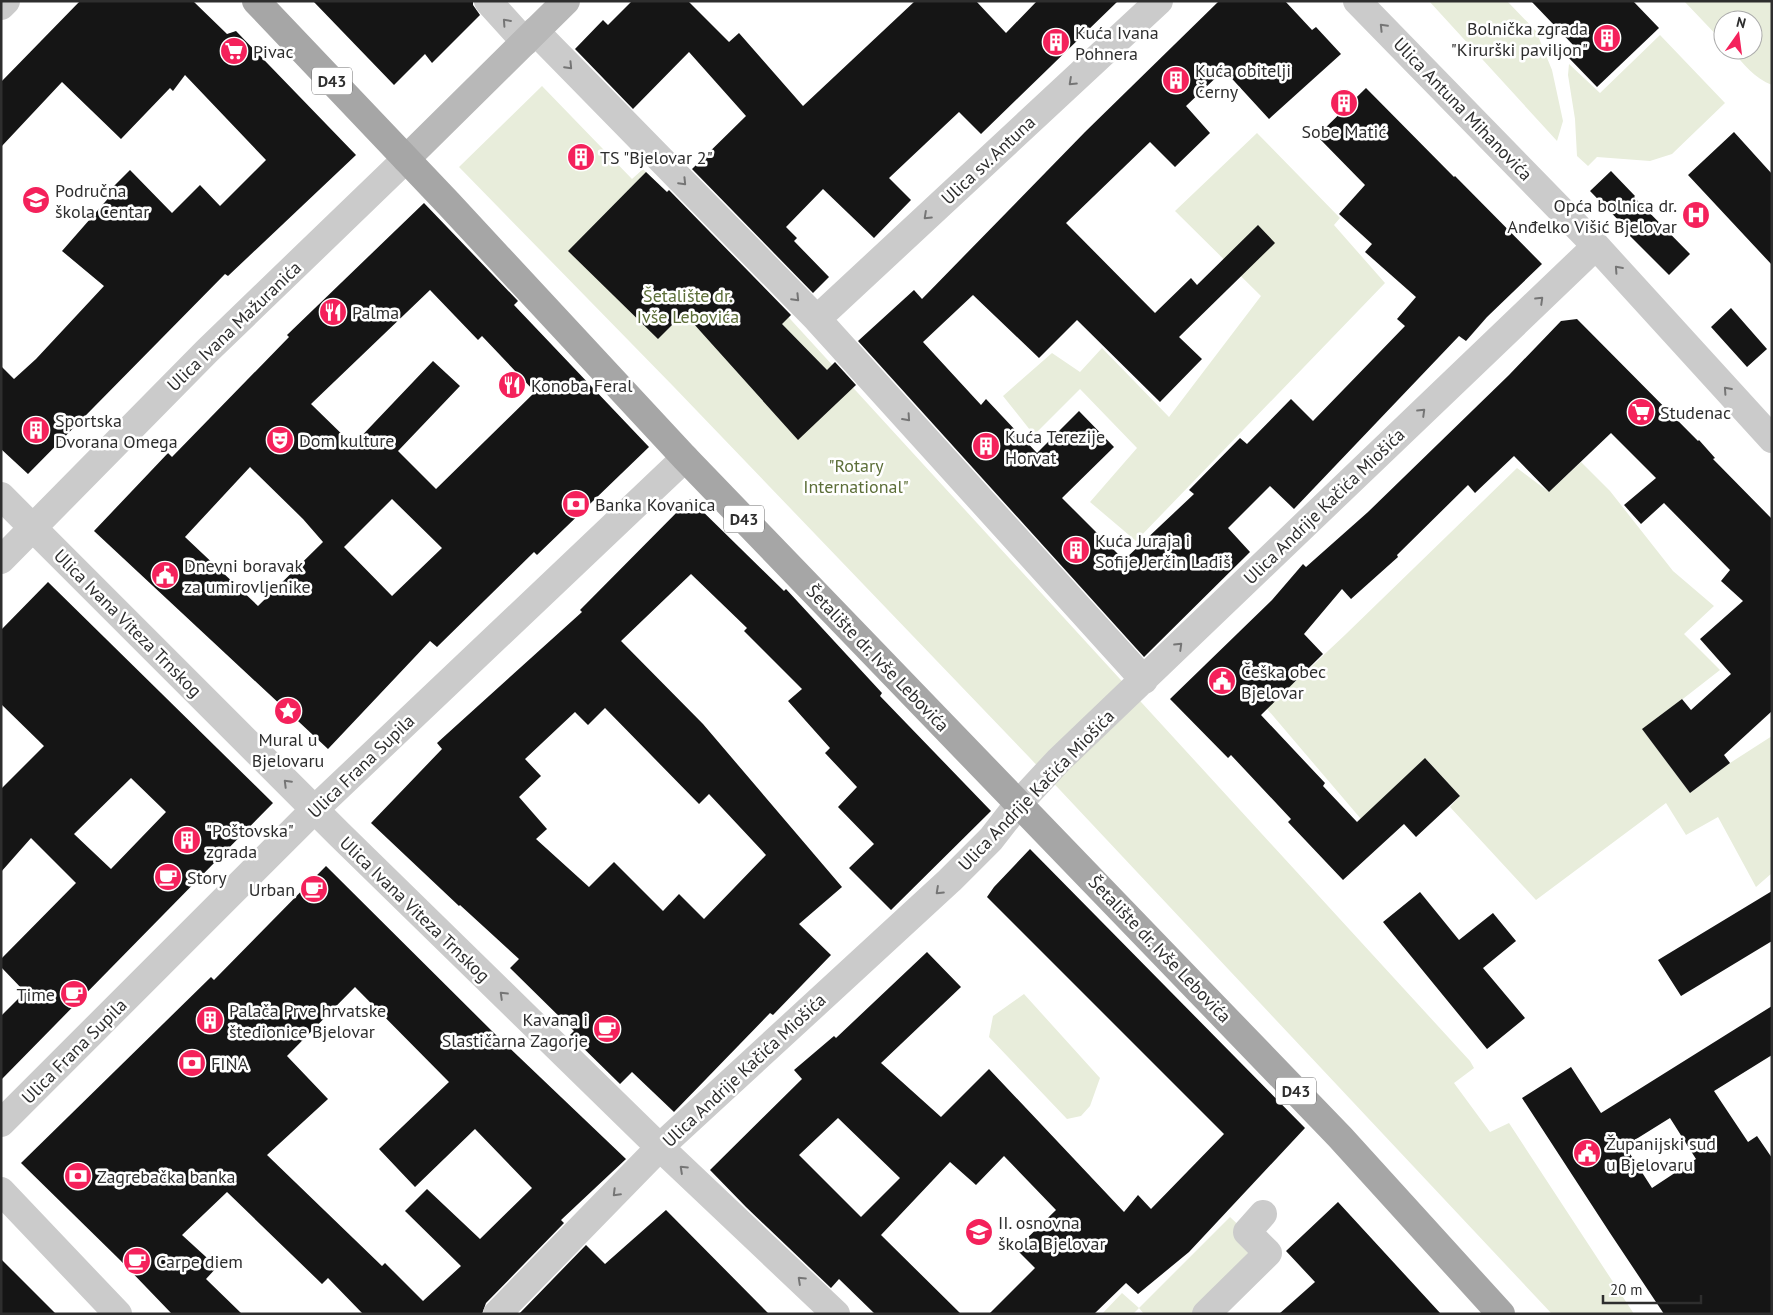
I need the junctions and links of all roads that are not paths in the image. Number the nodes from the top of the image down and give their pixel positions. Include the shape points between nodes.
1 (6, 1) edge
2 (256, 1) edge
3 (488, 1) edge
4 (566, 1) edge
5 (1159, 1) edge
6 (1357, 1) edge
7 (1, 6) edge
8 (530, 37) junction
9 (406, 160) junction
10 (1596, 246) junction
11 (817, 319) junction
12 (1772, 439) edge
13 (685, 458) junction
14 (1, 496) edge
15 (34, 528) junction
16 (1, 560) edge
17 (1144, 680) junction
18 (1019, 803) junction
19 (314, 810) junction
20 (1, 1123) edge
21 (660, 1148) junction
22 (1, 1191) edge
23 (1263, 1214) dead end
24 (118, 1314) edge
25 (497, 1314) edge
26 (836, 1314) edge
27 (1206, 1314) edge
28 (1501, 1314) edge

1 - 7 street
2 - 9 main road, Šetalište dr. Ivše Lebovića / D43
8 -> 3 street
4 - 8 main road
5 -> 11 street, Ulica sv. Antuna
10 -> 6 street, Ulica Antuna Mihanovića
8 - 9 main road
8 -> 11 street
9 - 13 main road, Šetalište dr. Ivše Lebovića / D43
9 - 15 street, Ulica Ivana Mažuranića via 207,351
12 -> 10 street, Ulica Antuna Mihanovića
17 -> 10 street, Ulica Andrije Kačića Miošića
11 -> 17 street
13 - 18 main road, Šetalište dr. Ivše Lebovića / D43
13 - 19 street, Ulica Frana Supila
14 - 15 street, Ulica Ivana Viteza Trnskog
15 - 16 street, Ulica Ivana Mažuranića
19 -> 15 street, Ulica Ivana Viteza Trnskog
17 - 18 street, Ulica Andrije Kačića Miošića via 1059,760
18 -> 21 street, Ulica Andrije Kačića Miošića via 991,839 950,880
18 - 28 main road, Šetalište dr. Ivše Lebovića / D43 via 1340,1137
19 - 20 street, Ulica Frana Supila
21 -> 19 street, Ulica Ivana Viteza Trnskog
21 -> 25 street, Ulica Andrije Kačića Miošića
26 -> 21 street, Ulica Ivana Viteza Trnskog
22 - 24 street
23 - 27 street via 1246,1232 1268,1253

